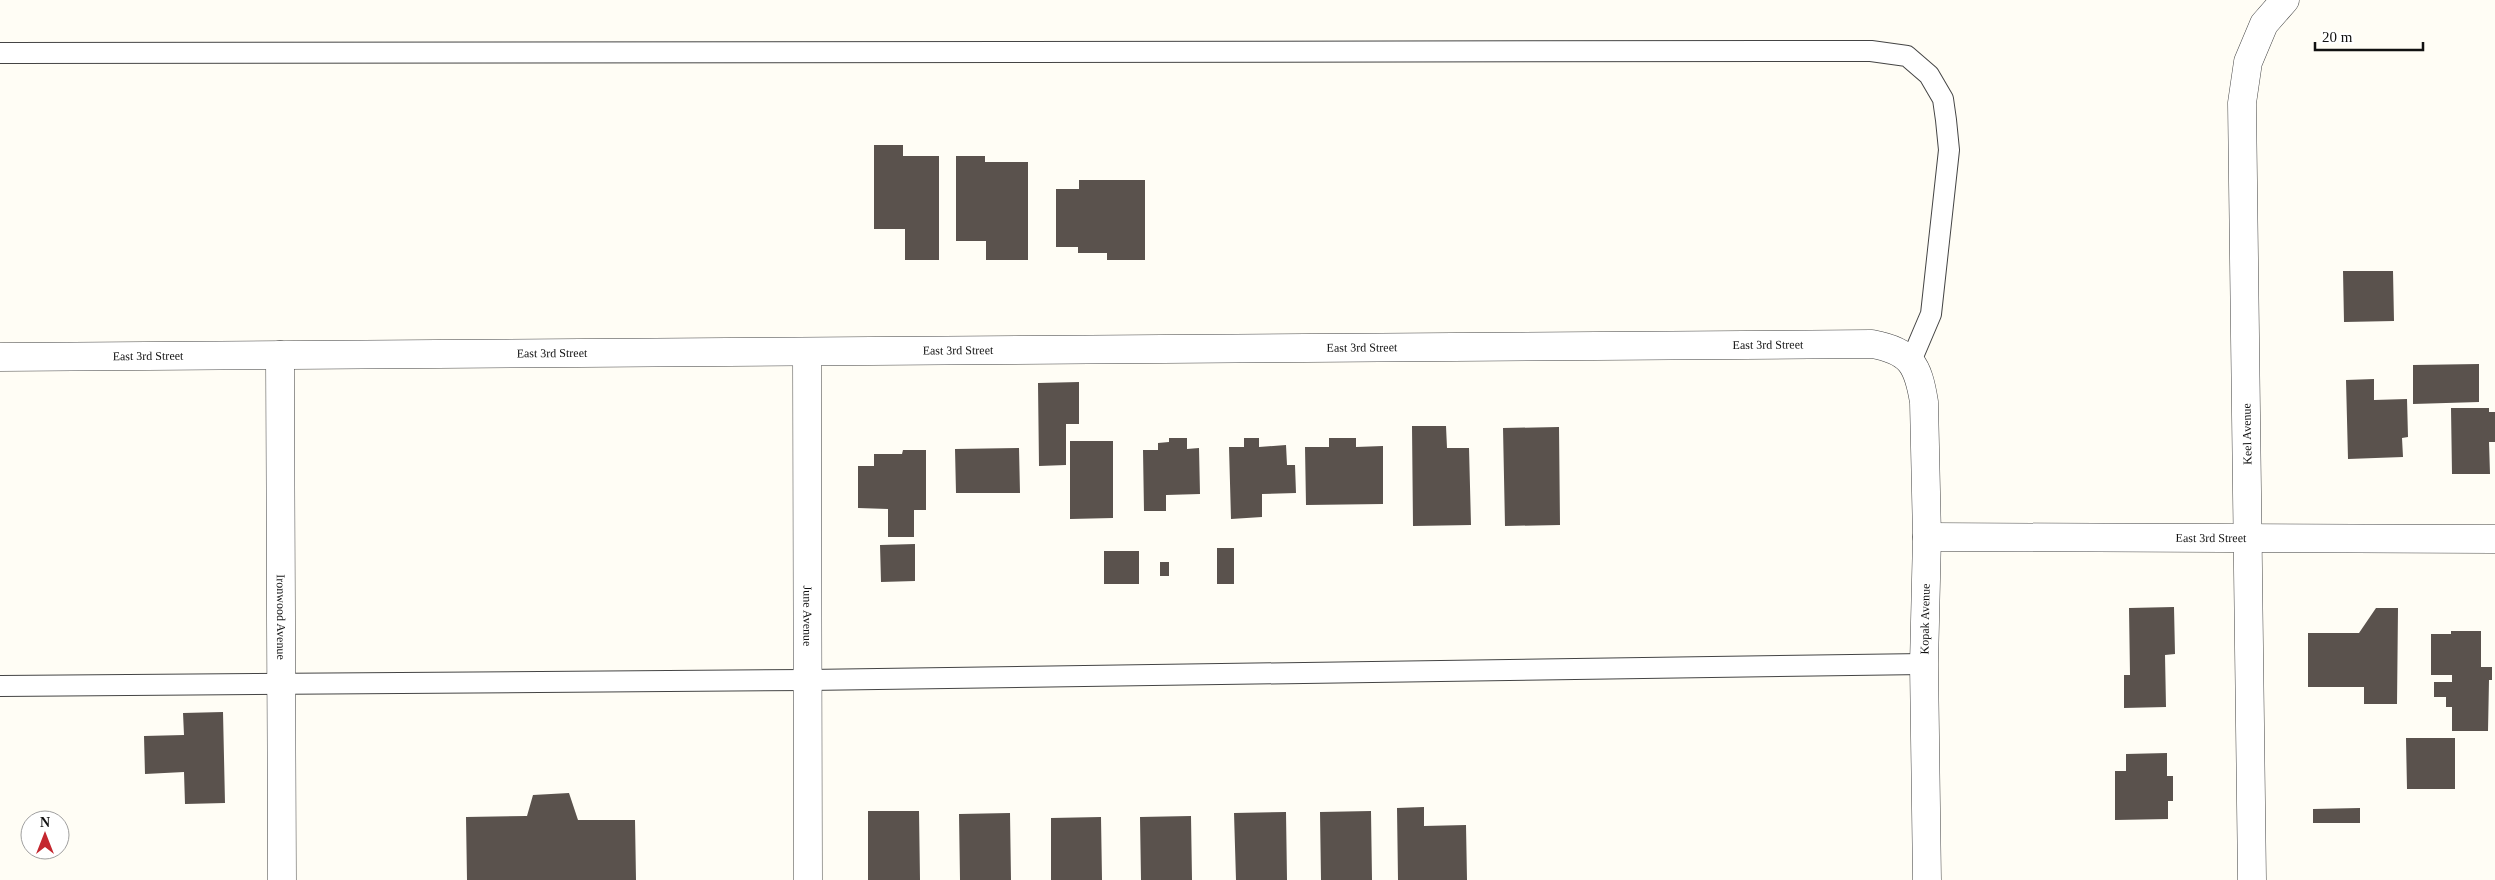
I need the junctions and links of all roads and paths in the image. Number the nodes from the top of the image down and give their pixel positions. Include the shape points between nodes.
1 (2285, 0) edge
2 (0, 53) edge
3 (808, 352) junction
4 (280, 355) junction
5 (0, 358) edge
6 (1911, 361) junction
7 (1926, 536) junction
8 (2248, 536) junction
9 (2495, 538) edge
10 (1924, 664) junction
11 (808, 680) junction
12 (283, 684) junction
13 (0, 686) edge
14 (282, 880) edge
15 (808, 880) edge
16 (1927, 880) edge
17 (2252, 880) edge

1 - 8 street, Keel Avenue via 2264,24 2248,62 2242,103
2 - 6 lane via 1871,51 1906,56 1928,75 1943,99 1949,150 1931,314
3 - 4 street, East 3rd Street
3 - 6 street, East 3rd Street via 1872,344 1894,348
3 - 11 street, June Avenue
4 - 5 street, East 3rd Street
4 - 12 street, Ironwood Avenue
6 - 7 street, Kopak Avenue via 1920,380 1924,402
7 - 8 street, East 3rd Street
7 - 10 street, Kopak Avenue
8 - 9 street, East 3rd Street
8 - 17 street, Keel Avenue
10 - 11 lane
10 - 16 street, Kopak Avenue
11 - 12 lane
11 - 15 street, June Avenue
12 - 13 lane
12 - 14 street, Ironwood Avenue

